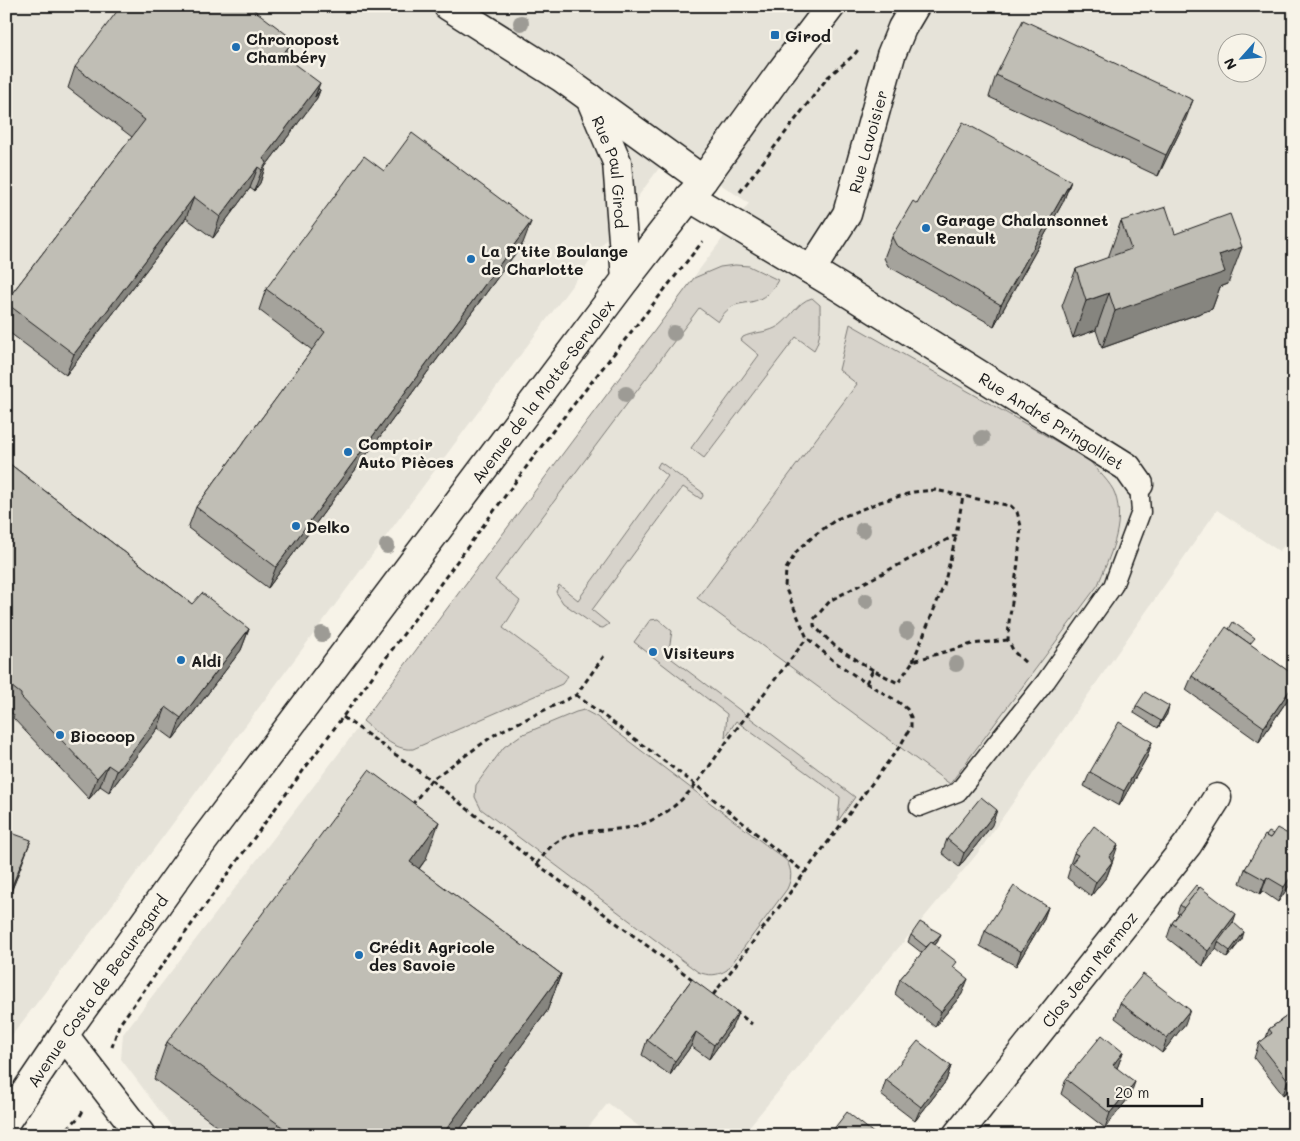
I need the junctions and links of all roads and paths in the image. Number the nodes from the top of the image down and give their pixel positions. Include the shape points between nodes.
1 (448, 6) edge
2 (831, 6) edge
3 (915, 6) edge
4 (865, 41) dead end
5 (589, 96) junction
6 (696, 189) junction
7 (721, 218) junction
8 (811, 270) junction
9 (626, 279) junction
10 (1139, 484) joint
11 (963, 496) junction
12 (956, 535) junction
13 (808, 638) junction
14 (1008, 640) junction
15 (604, 656) dead end
16 (913, 661) junction
17 (873, 670) junction
18 (1046, 681) junction
19 (866, 683) junction
20 (576, 695) junction
21 (343, 717) junction
22 (431, 780) junction
23 (696, 785) junction
24 (1217, 798) dead end
25 (919, 807) dead end
26 (406, 812) edge
27 (537, 864) junction
28 (805, 873) junction
29 (170, 886) joint
30 (697, 983) edge
31 (705, 989) edge
32 (729, 1006) edge
33 (752, 1024) dead end
34 (64, 1035) junction
35 (101, 1082) junction
36 (6, 1121) edge
37 (141, 1135) edge
38 (957, 1135) edge

1 - 5 street, Rue Paul Girod
2 - 6 street, Avenue de la Motte-Servolex
3 - 8 street, Rue Lavoisier via 891,55 847,214
4 - 7 path via 828,77
5 - 6 street, Rue Paul Girod
5 - 9 street, Rue Paul Girod via 617,162
6 - 7 street, Rue André Pringolliet
6 - 9 street, Avenue de la Motte-Servolex
7 - 8 street, Rue André Pringolliet
7 - 21 path via 552,432
8 - 10 street, Rue André Pringolliet via 1127,467
9 - 29 street, Avenue de la Motte-Servolex
10 - 18 lane, Rue André Pringolliet via 1141,512 1113,586
11 - 12 path
11 - 13 path via 935,490 914,492 880,502 837,520 797,551 786,569 784,587
11 - 14 path via 1011,506 1017,512 1021,526
12 - 16 path via 944,585
12 - 17 path via 831,600 814,619 814,626 836,647
13 - 19 path
13 - 23 path
14 - 16 path via 972,644
14 - 18 path via 1014,652
15 - 20 path
16 - 17 path via 898,683
17 - 19 path
18 - 25 lane, Rue André Pringolliet via 958,792
19 - 28 path via 907,709 911,717 910,727 900,746
20 - 22 path via 497,732
20 - 23 path
21 - 22 path
21 - 35 path via 119,1025
22 - 26 path
22 - 27 path
23 - 27 path via 683,800 663,814 639,825 569,836 554,844
23 - 28 path
24 - 38 street, Clos Jean Mermoz via 1188,844
27 - 30 path
28 - 31 path via 714,995
29 - 34 street, Avenue Costa de Beauregard
32 - 33 path
34 - 35 street
34 - 36 street, Avenue Costa de Beauregard
35 - 37 street

